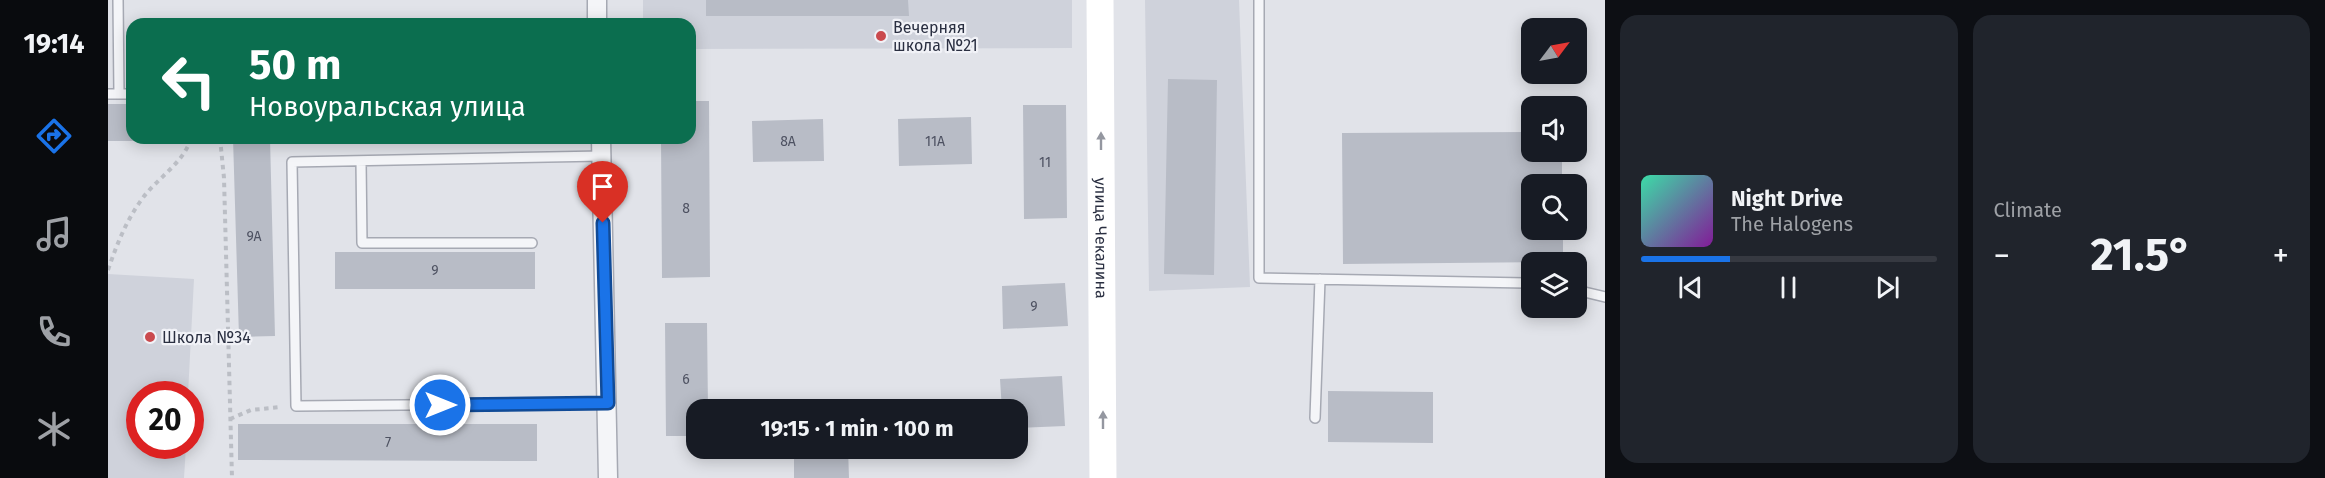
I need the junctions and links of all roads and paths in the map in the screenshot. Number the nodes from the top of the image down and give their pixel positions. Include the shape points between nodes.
1 (118, 0) edge
2 (597, 0) edge
3 (1100, 0) edge
4 (1259, 0) edge
5 (597, 18) edge
6 (108, 94) edge
7 (118, 94) junction
8 (126, 94) edge
9 (190, 144) edge
10 (221, 144) edge
11 (601, 147) edge
12 (361, 161) junction
13 (532, 243) dead end
14 (108, 270) edge
15 (1320, 279) junction
16 (1521, 283) edge
17 (1587, 293) edge
18 (1605, 297) edge
19 (608, 403) junction
20 (296, 406) junction
21 (1315, 418) dead end
22 (230, 419) junction
23 (232, 478) edge
24 (608, 478) edge
25 (1103, 478) edge

1 - 7 lane
2 - 5 street
25 -> 3 main road, улица Чекалина
4 - 15 lane via 1259,278
6 - 7 lane
7 - 8 lane
9 - 14 path via 143,197 124,226
10 - 22 path
11 - 12 lane
11 - 19 street
12 - 13 lane via 362,243
12 - 20 lane via 292,162
15 - 16 lane
15 - 21 lane
17 - 18 lane
19 - 20 lane
19 - 24 street
20 - 22 path via 251,410
22 - 23 path

